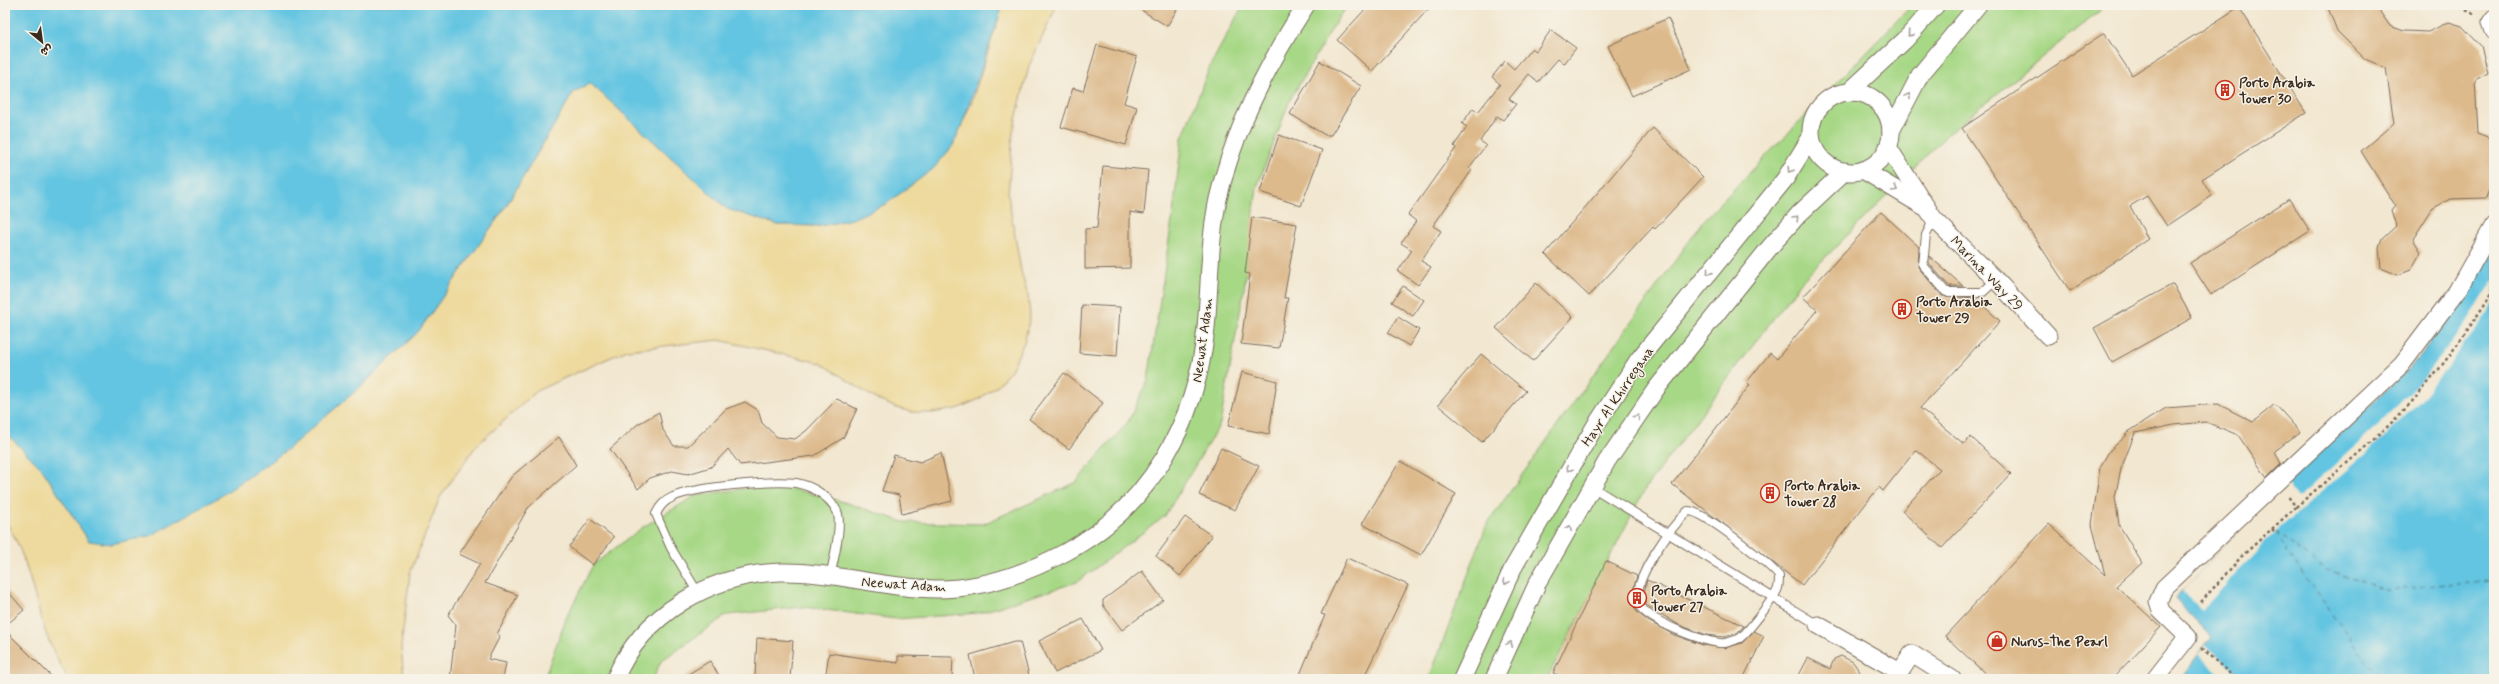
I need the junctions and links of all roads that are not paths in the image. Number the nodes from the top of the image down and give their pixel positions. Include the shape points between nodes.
1 (1306, 5) edge
2 (1936, 5) edge
3 (1978, 5) edge
4 (1849, 92) junction
5 (1811, 137) junction
6 (1890, 139) junction
7 (1863, 170) junction
8 (1845, 171) junction
9 (1931, 214) junction
10 (2494, 225) edge
11 (1996, 280) junction
12 (2048, 336) dead end
13 (1592, 487) junction
14 (1667, 533) junction
15 (830, 577) junction
16 (698, 593) junction
17 (1772, 597) junction
18 (1818, 625) joint
19 (1898, 676) edge
20 (615, 679) edge
21 (1462, 679) edge
22 (1494, 679) edge
23 (1952, 679) edge
24 (2155, 679) edge

1 - 15 street, Neewat Adam via 1283,40 1250,102 1233,151 1218,200 1205,331 1197,383 1179,433 1148,482 1102,529 1067,552 1023,573 980,585 939,589 890,586
2 -> 4 street via 1905,40
6 -> 3 street via 1920,75
4 - 5 street via 1836,94 1825,101 1811,124
4 - 6 street via 1865,94 1879,102 1888,116
5 - 8 street via 1815,150 1822,160 1833,168
5 -> 21 street, Hayr Al Khirregana via 1785,179 1639,359 1594,428 1512,568
6 - 7 street via 1882,157
6 - 9 street, Marina Way 29
7 - 8 street
7 -> 9 street, Marina Way 29
13 -> 8 street, Hayr Al Khirregana via 1656,389 1724,302 1799,214
9 - 11 street, Marina Way 29
9 - 11 lane via 1923,265 1946,292 1983,292
10 - 24 street via 2457,291 2402,364 2164,588 2158,602 2162,611 2188,637
11 - 12 street, Marina Way 29
13 - 14 lane
22 -> 13 street, Hayr Al Khirregana via 1537,584
14 - 17 lane
14 - 17 lane via 1688,511 1694,511 1770,565 1779,576 1778,588
14 - 17 lane via 1638,589 1638,602 1642,611 1653,618 1705,640 1726,642 1740,638
15 - 16 street, Neewat Adam via 774,573 739,577
15 - 16 lane via 838,527 837,512 825,495 796,483 692,490 673,497 661,505 656,514 671,548
16 - 20 street, Neewat Adam via 666,611 642,635 620,667
17 - 18 lane
18 - 19 street
19 - 23 street via 1912,654

